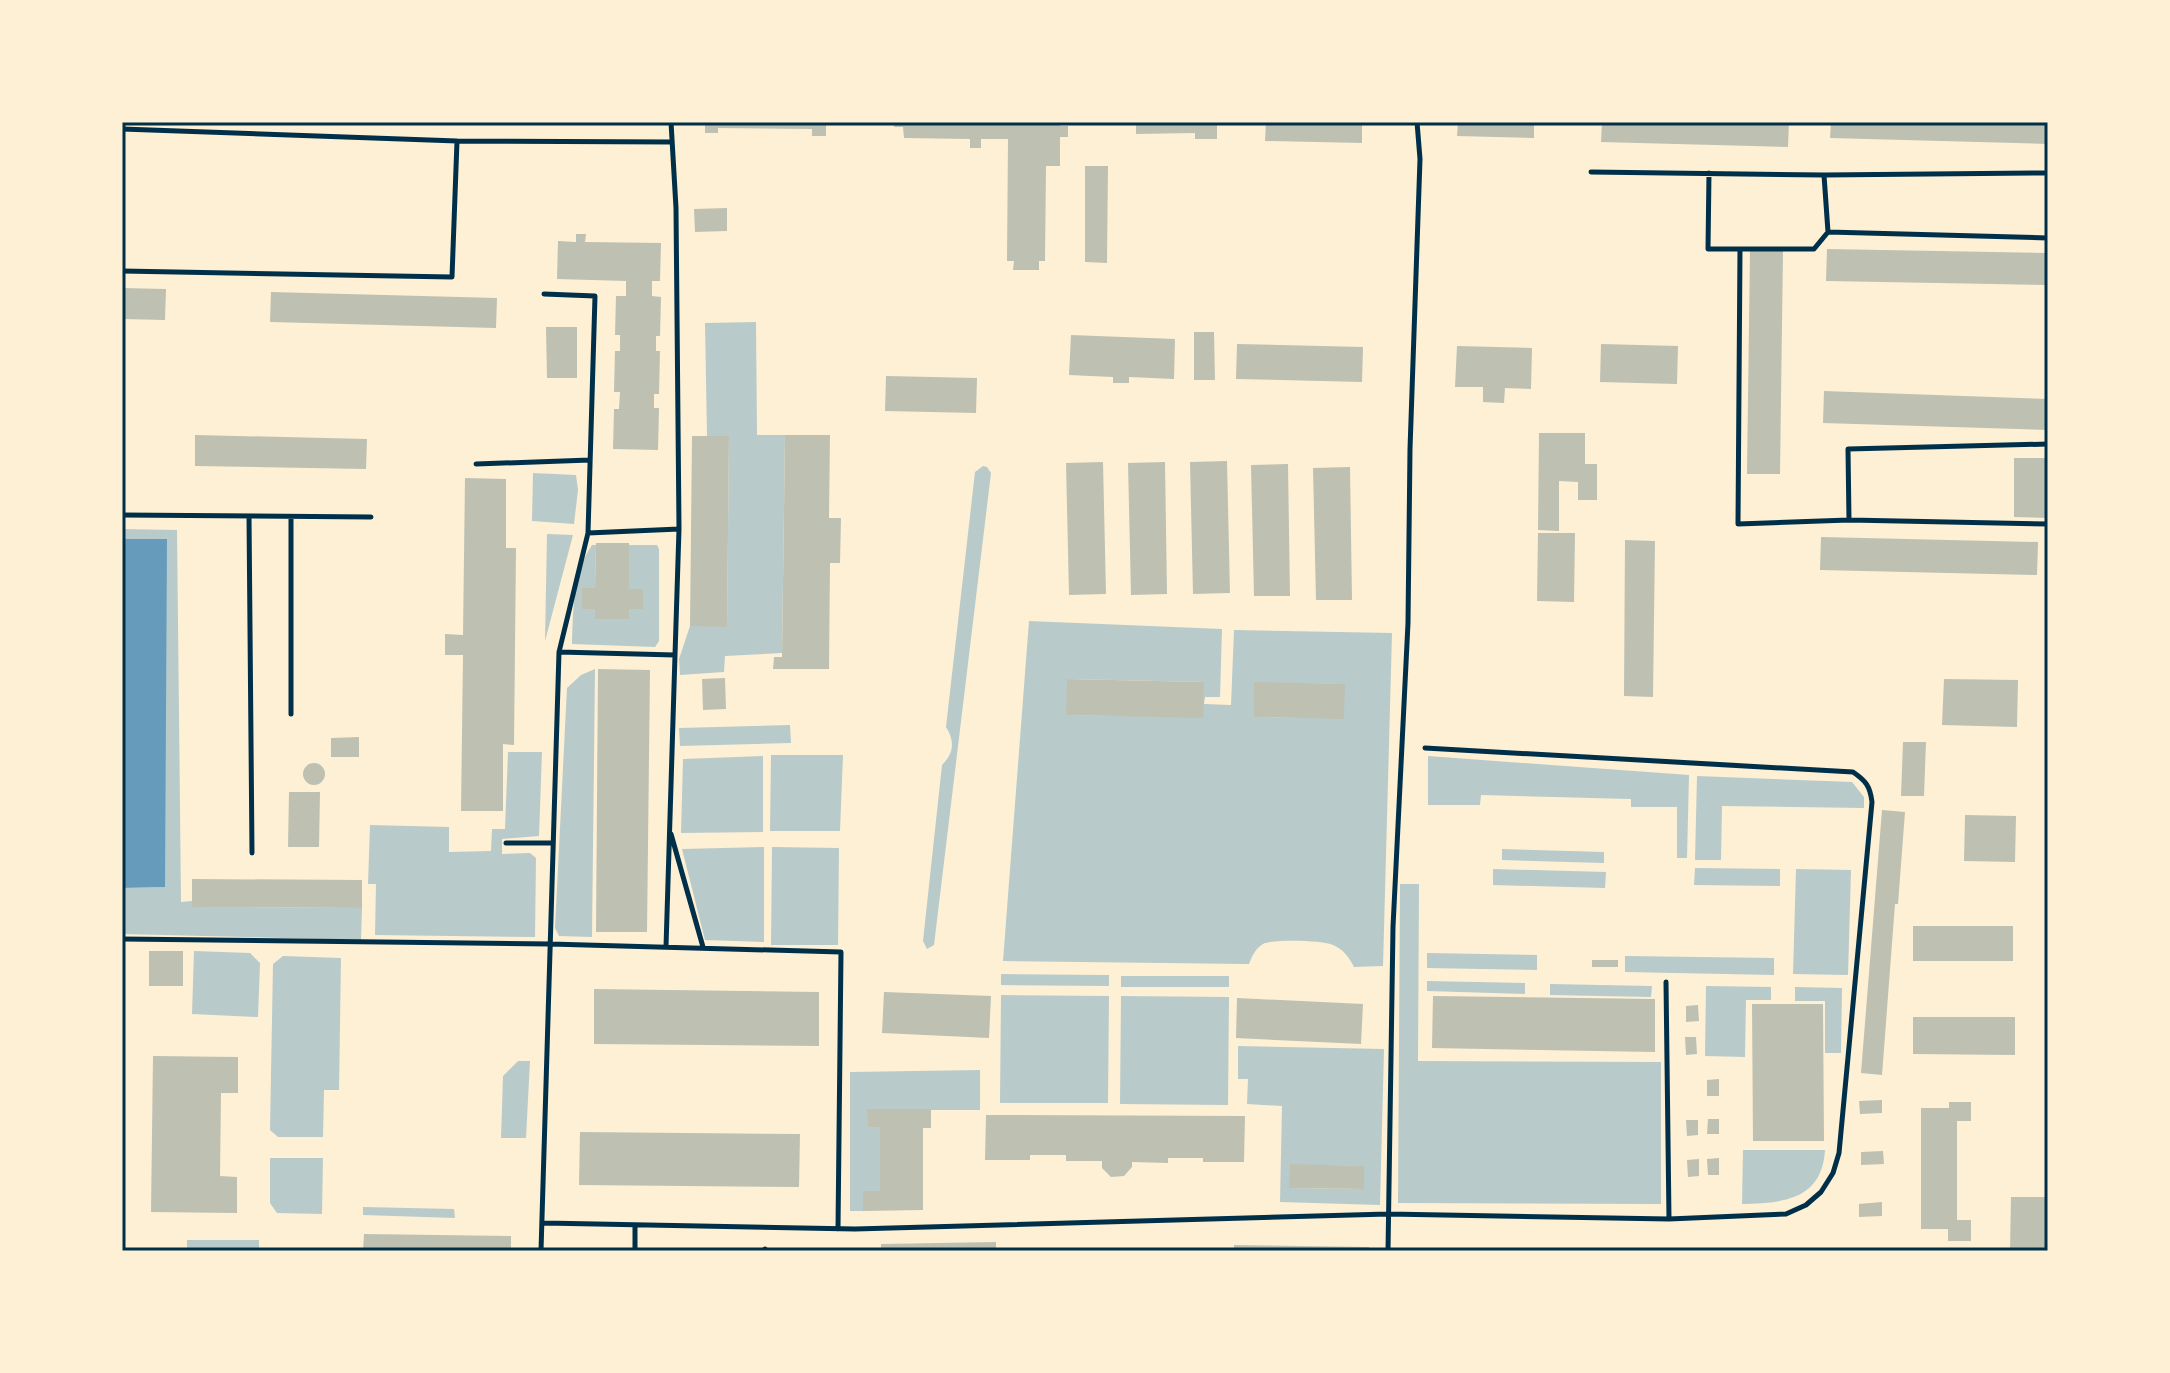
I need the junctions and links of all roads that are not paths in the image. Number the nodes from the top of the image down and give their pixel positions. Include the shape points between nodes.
1 (671, 122) edge
2 (1417, 122) edge
3 (122, 129) edge
4 (457, 141) junction
5 (672, 142) junction
6 (1591, 172) dead end
7 (1709, 173) junction
8 (2044, 173) dead end
9 (1824, 175) junction
10 (1828, 232) junction
11 (2048, 238) edge
12 (1740, 249) junction
13 (122, 271) edge
14 (544, 294) dead end
15 (2048, 444) edge
16 (590, 460) junction
17 (476, 464) dead end
18 (122, 515) edge
19 (249, 516) junction
20 (291, 517) junction
21 (371, 517) dead end
22 (1849, 520) junction
23 (2048, 524) edge
24 (679, 529) junction
25 (588, 533) junction
26 (559, 652) junction
27 (675, 655) junction
28 (291, 714) dead end
29 (1425, 748) dead end
30 (669, 829) junction
31 (506, 843) dead end
32 (553, 843) junction
33 (252, 853) dead end
34 (122, 939) edge
35 (550, 944) junction
36 (666, 947) junction
37 (704, 948) junction
38 (1666, 982) dead end
39 (1388, 1214) junction
40 (1669, 1219) junction
41 (544, 1223) junction
42 (635, 1226) junction
43 (838, 1229) junction
44 (541, 1251) edge
45 (635, 1251) edge
46 (1388, 1251) edge

1 - 5 lane
2 - 39 lane via 1408,623 1393,927
3 - 4 lane
4 - 5 lane
4 - 13 lane via 452,277
5 - 24 lane
6 - 7 lane
7 - 9 lane
7 - 12 lane via 1708,249
8 - 9 lane
9 - 10 lane
10 - 11 lane
10 - 12 lane via 1814,249
12 - 22 lane via 1738,524
14 - 16 lane via 595,296
15 - 22 lane via 1848,449
16 - 17 lane
16 - 25 lane
18 - 19 lane
19 - 20 lane
19 - 33 lane
20 - 21 lane
20 - 28 lane
22 - 23 lane
24 - 25 lane
24 - 27 lane
25 - 26 lane
26 - 27 lane
26 - 32 lane
27 - 30 lane
29 - 40 lane via 1853,772 1871,790 1833,1173 1821,1192 1786,1214
30 - 36 lane
30 - 37 lane
31 - 32 lane
32 - 35 lane
34 - 35 lane
35 - 36 lane
35 - 41 lane
36 - 37 lane
37 - 43 lane via 841,952
38 - 40 lane
39 - 40 lane
39 - 43 lane
39 - 46 lane
41 - 42 lane
41 - 44 lane
42 - 43 lane
42 - 45 lane

